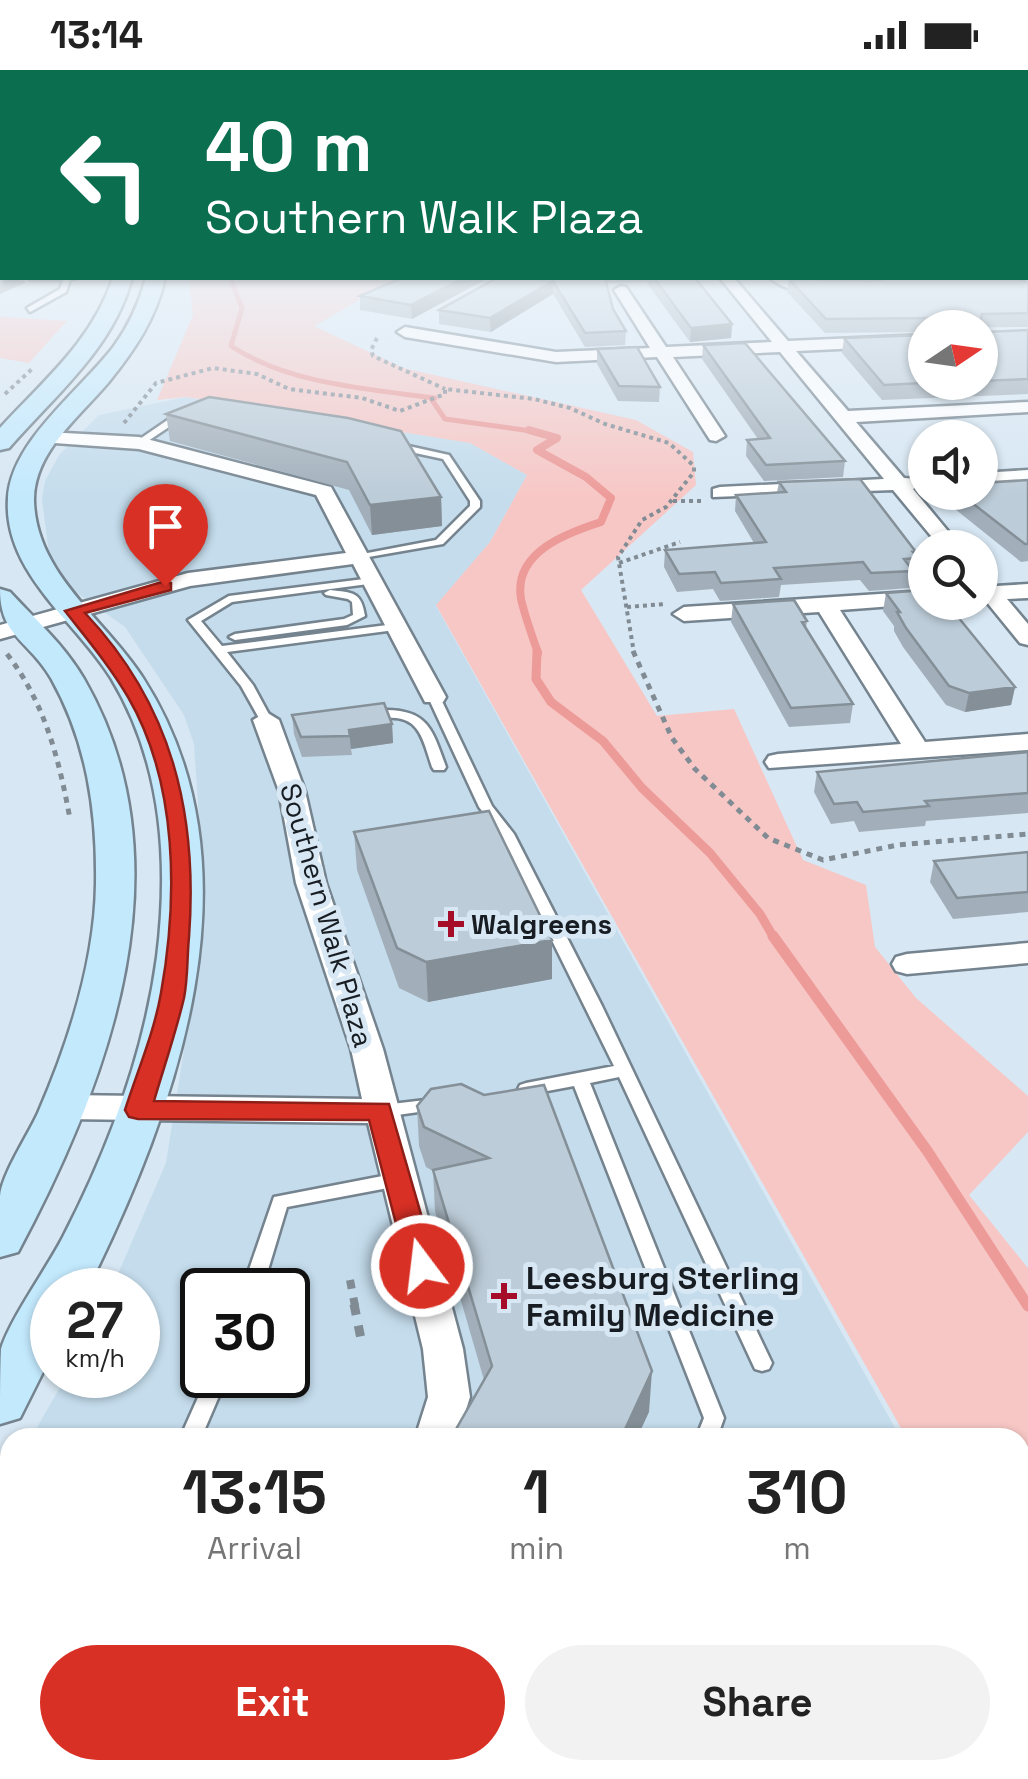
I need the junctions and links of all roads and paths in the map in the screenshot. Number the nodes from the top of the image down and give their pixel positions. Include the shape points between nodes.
1 (91, 340) edge
2 (128, 340) edge
3 (382, 340) edge
4 (449, 340) edge
5 (654, 340) edge
6 (779, 340) edge
7 (908, 341) edge
8 (784, 346) junction
9 (662, 352) junction
10 (34, 368) dead end
11 (445, 389) junction
12 (0, 400) edge
13 (1027, 409) edge
14 (195, 416) edge
15 (844, 417) junction
16 (119, 429) dead end
17 (716, 436) dead end
18 (46, 438) junction
19 (1, 440) edge
20 (140, 443) junction
21 (377, 443) edge
22 (1028, 476) edge
23 (998, 478) edge
24 (908, 483) edge
25 (899, 484) junction
26 (720, 493) dead end
27 (937, 530) edge
28 (680, 542) dead end
29 (361, 557) junction
30 (619, 563) junction
31 (372, 581) junction
32 (998, 590) edge
33 (1028, 591) edge
34 (908, 599) edge
35 (825, 604) junction
36 (998, 605) edge
37 (627, 607) junction
38 (208, 609) junction
39 (675, 609) joint
40 (73, 611) junction
41 (6, 626) edge
42 (394, 627) junction
43 (1028, 638) edge
44 (215, 645) junction
45 (434, 697) joint
46 (356, 718) edge
47 (274, 726) joint
48 (1028, 742) edge
49 (917, 750) junction
50 (778, 762) dead end
51 (440, 768) dead end
52 (70, 819) dead end
53 (1028, 834) edge
54 (1028, 953) edge
55 (907, 964) dead end
56 (625, 1070) junction
57 (580, 1079) junction
58 (502, 1093) edge
59 (443, 1104) edge
60 (65, 1107) junction
61 (138, 1110) junction
62 (380, 1111) junction
63 (398, 1180) junction
64 (0, 1238) edge
65 (71, 1268) edge
66 (259, 1268) edge
67 (350, 1280) dead end
68 (362, 1339) dead end
69 (30, 1345) edge
70 (762, 1363) dead end
71 (208, 1398) edge
72 (0, 1400) edge
73 (194, 1428) edge
74 (439, 1428) edge
75 (710, 1428) edge

1 - 19 street
2 - 18 street
3 - 11 path via 373,356
4 - 9 street via 542,356
5 - 9 street
6 - 8 street
7 - 8 street
8 - 9 street
8 - 15 street
9 - 17 street
10 - 12 path
11 - 16 path via 400,411 213,368 156,382
11 - 30 path via 551,402 680,448 694,472 666,508 642,520
13 - 15 street
14 - 20 lane via 172,421
15 - 25 street
18 - 20 street
18 - 40 street via 17,487 17,531 32,565
20 - 29 street via 324,491
21 - 29 lane via 446,458 476,501 438,542
22 - 23 street
24 - 25 street
25 - 26 street
25 - 27 street
28 - 30 path
29 - 31 street
29 - 40 street via 221,574
30 - 37 path
31 - 38 lane via 229,599
31 - 42 street
32 - 33 street
34 - 35 street
35 - 39 street
35 - 49 street
36 - 43 street
37 - 39 path
37 - 53 path via 632,648 672,738 768,838 823,860 898,845
38 - 44 lane via 194,620
38 - 44 lane via 339,593 356,601 360,612 347,622
40 - 41 street
40 - 61 street via 101,640 158,740 180,832 172,995
41 - 52 path via 61,766
41 - 60 street via 68,680 85,712 101,754 116,845 102,982
42 - 44 lane
42 - 45 street
44 - 47 lane
45 - 56 lane
46 - 51 lane via 414,716
47 - 62 street, Southern Walk Plaza via 311,884 367,1050
48 - 49 street
49 - 50 street
54 - 55 street
56 - 57 lane
56 - 70 lane
57 - 58 lane
57 - 75 lane via 714,1418
59 - 62 lane
60 - 61 street
60 - 64 street
61 - 62 street
61 - 65 street
62 - 63 street, Southern Walk Plaza
63 - 66 lane via 280,1202
63 - 74 street, Southern Walk Plaza via 443,1350 449,1397
67 - 68 path
69 - 72 street
71 - 73 lane

